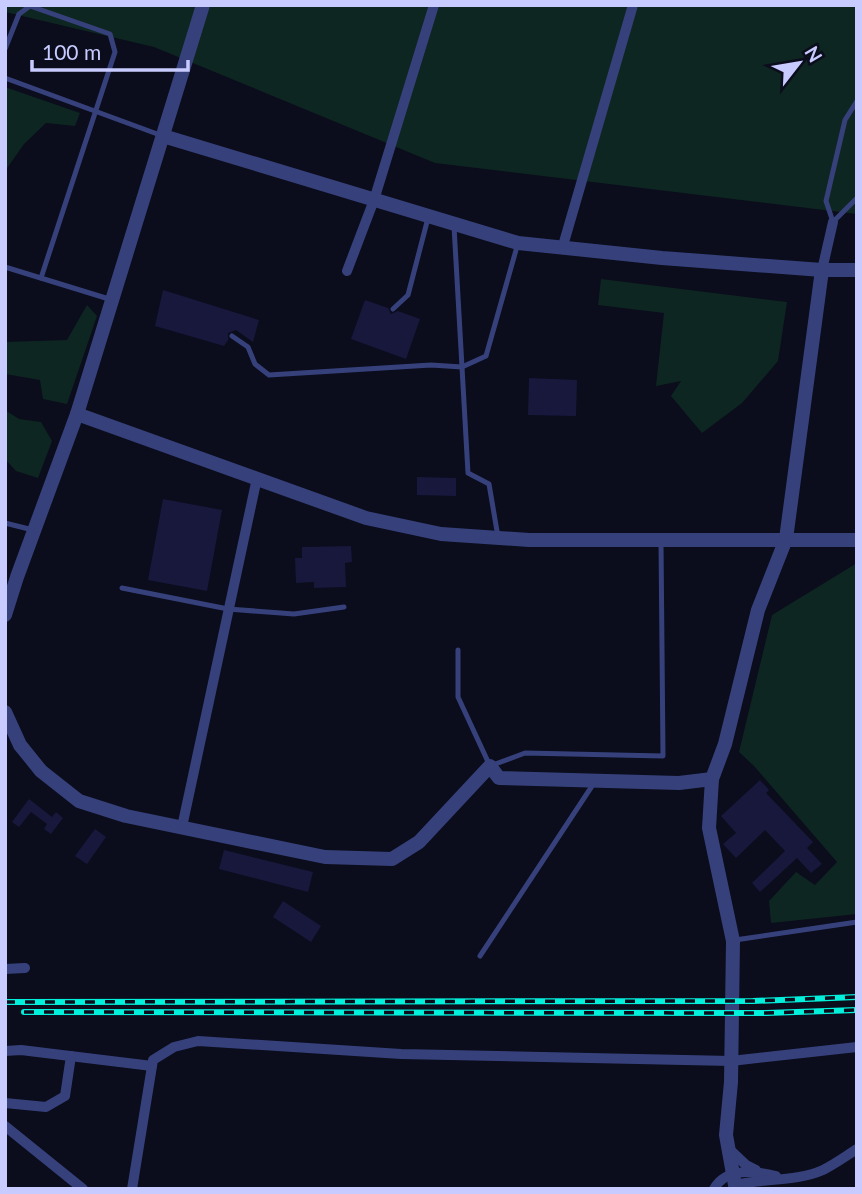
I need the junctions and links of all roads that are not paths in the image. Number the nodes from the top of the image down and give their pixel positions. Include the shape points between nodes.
1 (203, 5) edge
2 (434, 5) edge
3 (633, 5) edge
4 (5, 49) edge
5 (5, 78) edge
6 (857, 101) edge
7 (96, 111) junction
8 (163, 136) junction
9 (857, 198) edge
10 (374, 201) junction
11 (428, 218) junction
12 (833, 222) junction
13 (454, 226) junction
14 (518, 243) junction
15 (562, 249) junction
16 (5, 267) edge
17 (822, 270) junction
18 (857, 270) edge
19 (347, 271) dead end
20 (41, 278) junction
21 (112, 300) junction
22 (393, 309) dead end
23 (232, 336) dead end
24 (462, 367) junction
25 (77, 414) junction
26 (257, 478) junction
27 (5, 523) edge
28 (34, 531) junction
29 (499, 538) junction
30 (661, 539) junction
31 (786, 539) junction
32 (857, 540) edge
33 (122, 588) dead end
34 (344, 607) dead end
35 (228, 609) junction
36 (5, 615) edge
37 (458, 650) dead end
38 (5, 712) edge
39 (490, 766) junction
40 (712, 779) junction
41 (596, 780) junction
42 (182, 827) junction
43 (857, 922) edge
44 (733, 940) junction
45 (480, 956) dead end
46 (25, 968) dead end
47 (5, 969) edge
48 (857, 1047) edge
49 (5, 1051) edge
50 (71, 1056) junction
51 (731, 1061) junction
52 (152, 1066) junction
53 (5, 1103) edge
54 (5, 1126) edge
55 (727, 1142) junction
56 (854, 1153) edge
57 (762, 1172) junction
58 (786, 1178) junction
59 (731, 1181) edge
60 (83, 1189) edge
61 (132, 1189) edge
62 (714, 1189) edge

1 - 8 street
2 - 10 street
3 - 15 street
4 - 7 lane via 19,14 30,6 110,34 115,52
5 - 7 lane
6 - 12 lane via 845,120 826,201
7 - 8 lane
7 - 20 lane
8 - 10 street
8 - 21 street
9 - 12 lane
10 - 11 street
10 - 19 street
11 - 13 street
11 - 22 lane via 408,295
12 - 17 street
13 - 14 street
13 - 24 lane
14 - 15 street
14 - 24 lane via 486,356
15 - 17 street
16 - 20 lane
17 - 18 street
17 - 31 street
20 - 21 lane
21 - 25 street
23 - 24 lane via 248,347 255,364 269,375
24 - 29 lane via 468,473 489,484
25 - 26 street
25 - 28 street
26 - 29 street via 366,518 441,534
26 - 35 street
27 - 28 lane
28 - 36 street
29 - 30 street
30 - 31 street
30 - 39 lane via 663,756 525,753
31 - 32 street
31 - 40 street via 758,610
33 - 35 lane
34 - 35 lane via 294,614
35 - 42 street
37 - 39 lane via 458,697
38 - 42 street via 20,745 41,771 79,801
39 - 41 street via 499,778
39 - 42 street via 419,842 393,859 325,857
40 - 41 street via 679,783
40 - 44 street via 709,828
41 - 45 lane
43 - 44 lane
44 - 51 street
46 - 47 street
48 - 51 street
49 - 50 street
50 - 52 street
50 - 53 street via 65,1096 46,1107
51 - 52 street via 401,1054 198,1041 174,1047 153,1060
51 - 55 street
52 - 61 street
54 - 60 street
55 - 57 street via 746,1165
55 - 59 street via 719,1154
56 - 58 street via 822,1170
57 - 58 street
57 - 59 street
58 - 59 street
59 - 62 street via 718,1181

